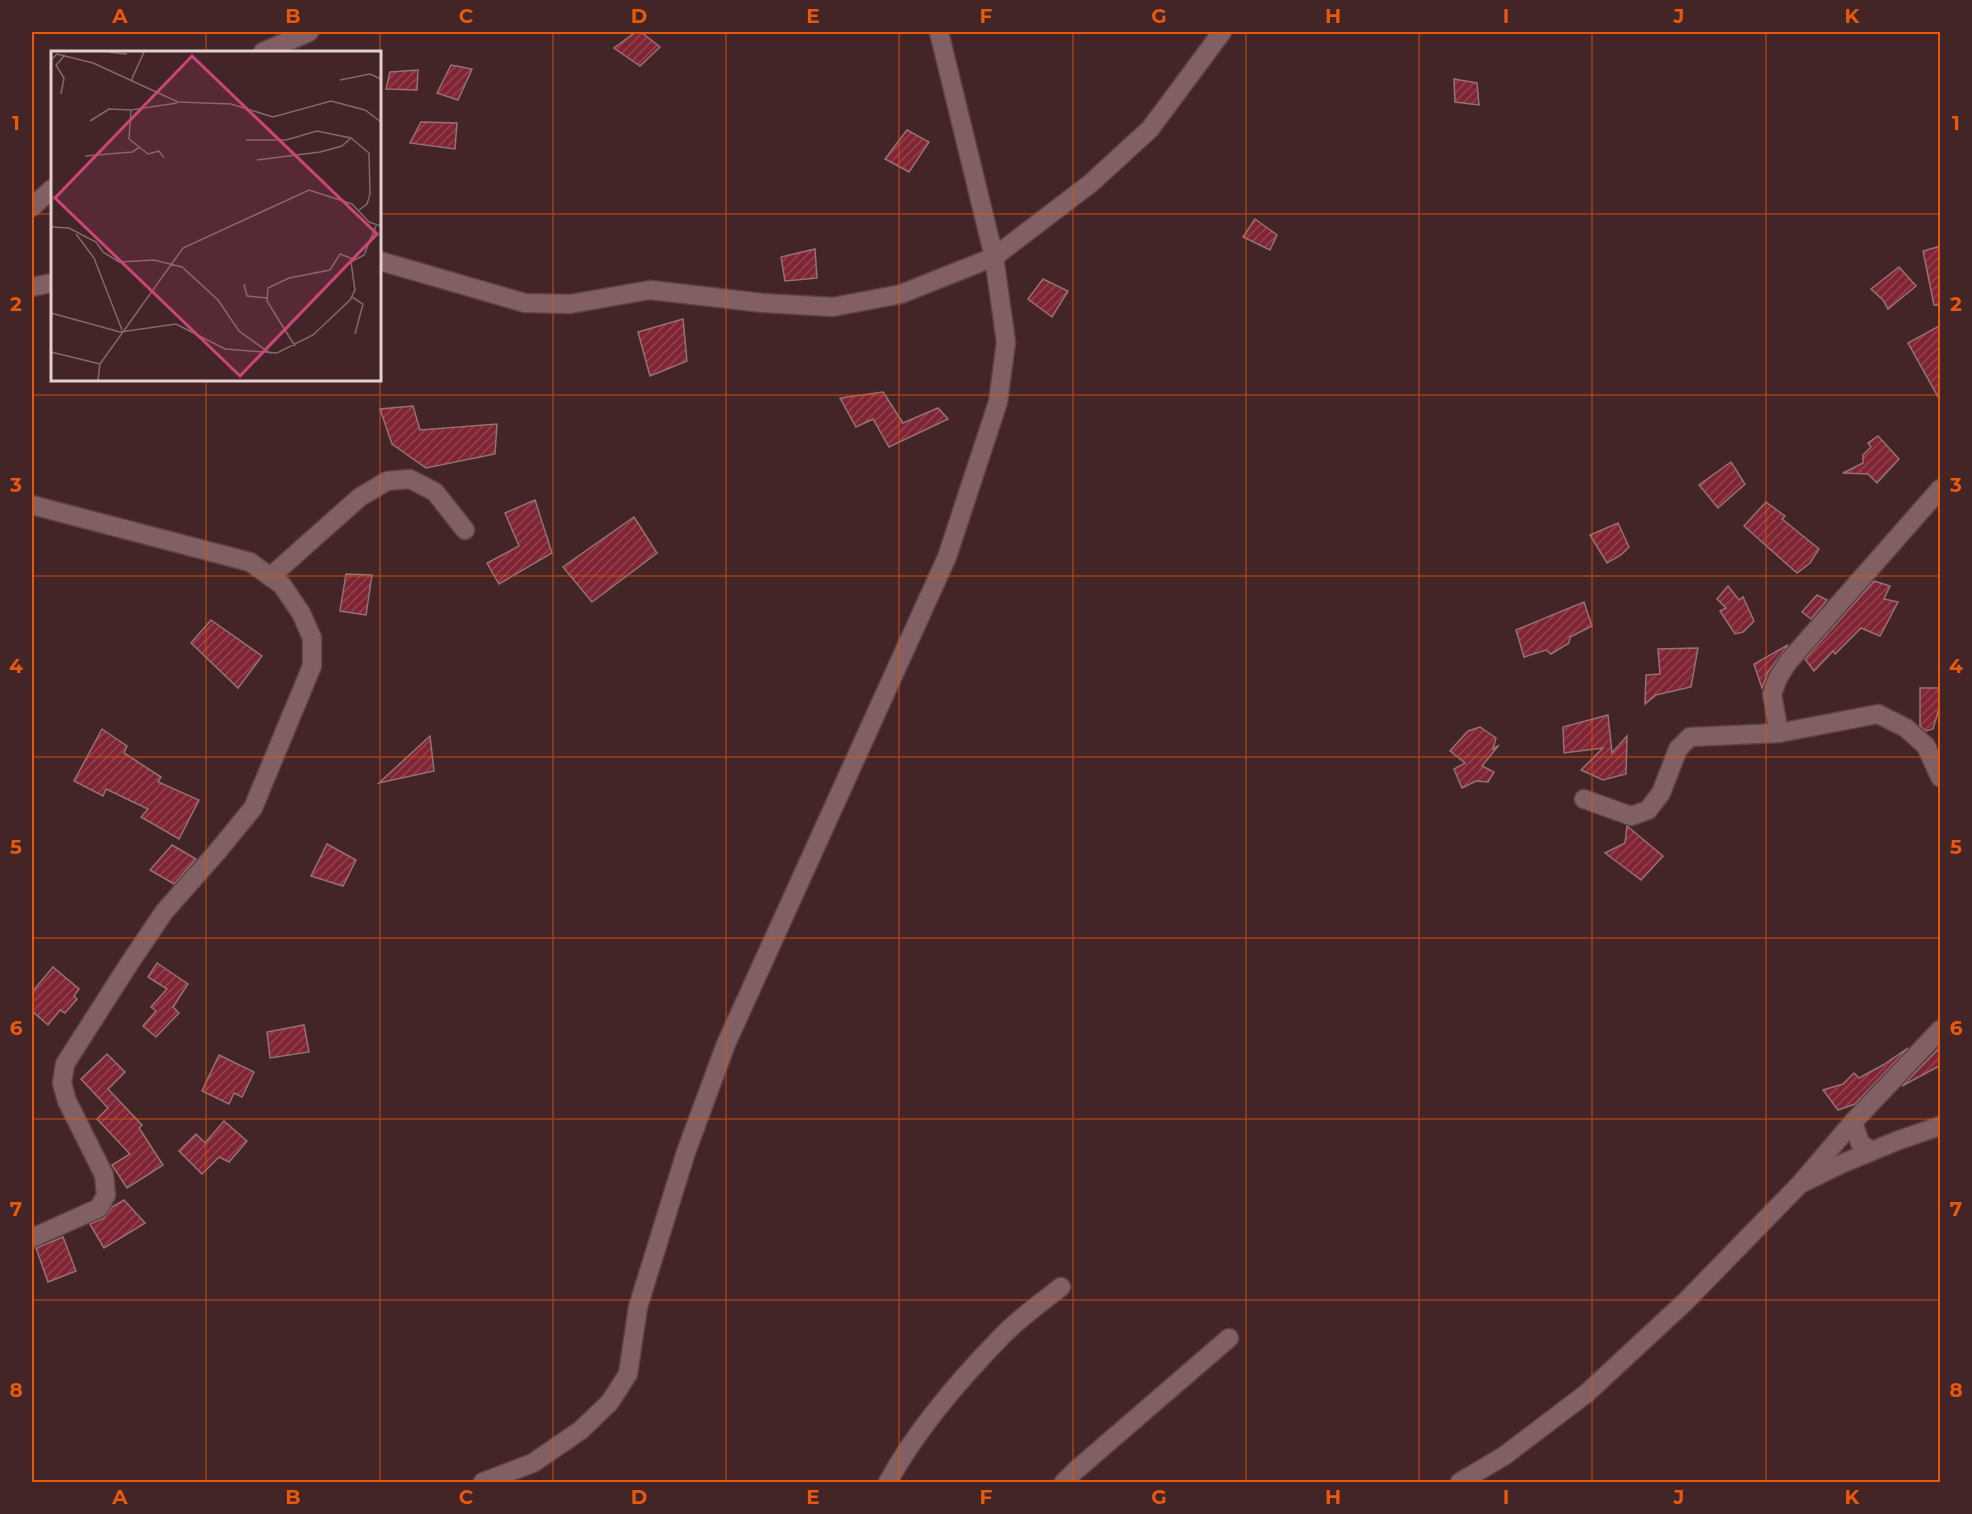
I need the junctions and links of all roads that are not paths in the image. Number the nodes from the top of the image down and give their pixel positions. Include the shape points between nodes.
1 (309, 32) edge
2 (939, 32) edge
3 (1222, 32) edge
4 (265, 51) edge
5 (51, 190) edge
6 (32, 207) edge
7 (994, 257) junction
8 (381, 261) edge
9 (51, 283) edge
10 (32, 287) edge
11 (1941, 489) edge
12 (32, 505) edge
13 (465, 530) dead end
14 (270, 577) junction
15 (1779, 733) junction
16 (1941, 777) edge
17 (1584, 799) dead end
18 (1941, 1030) edge
19 (1853, 1122) junction
20 (1941, 1126) edge
21 (1871, 1152) junction
22 (1800, 1184) junction
23 (32, 1238) edge
24 (1061, 1287) dead end
25 (1229, 1338) dead end
26 (483, 1482) edge
27 (888, 1482) edge
28 (1064, 1482) edge
29 (1460, 1482) edge

1 - 4 street
2 - 7 street
3 - 7 street via 1149,129 1091,183
5 - 6 street
7 - 8 street via 901,294 833,307 650,290 570,304 525,303
7 - 26 street via 1006,342 998,402 947,557 726,1044 686,1152 638,1307 628,1374 610,1402 581,1430 532,1464
9 - 10 street
11 - 15 street via 1788,662 1772,694
12 - 14 street via 250,562
13 - 14 street via 435,492 410,479 387,481 360,497
14 - 23 street via 282,585 301,614 312,638 312,666 253,808 164,912 65,1064 62,1083 67,1101 104,1175 106,1195 99,1208
15 - 16 street via 1878,714 1906,728 1926,746
15 - 17 street via 1690,737 1678,749 1661,793 1648,810 1631,816
18 - 19 street
19 - 21 street via 1860,1143
19 - 22 street
20 - 21 street
21 - 22 street
22 - 29 street via 1685,1302 1587,1393 1504,1456
24 - 27 street via 1005,1332 949,1394 900,1459
25 - 28 street

